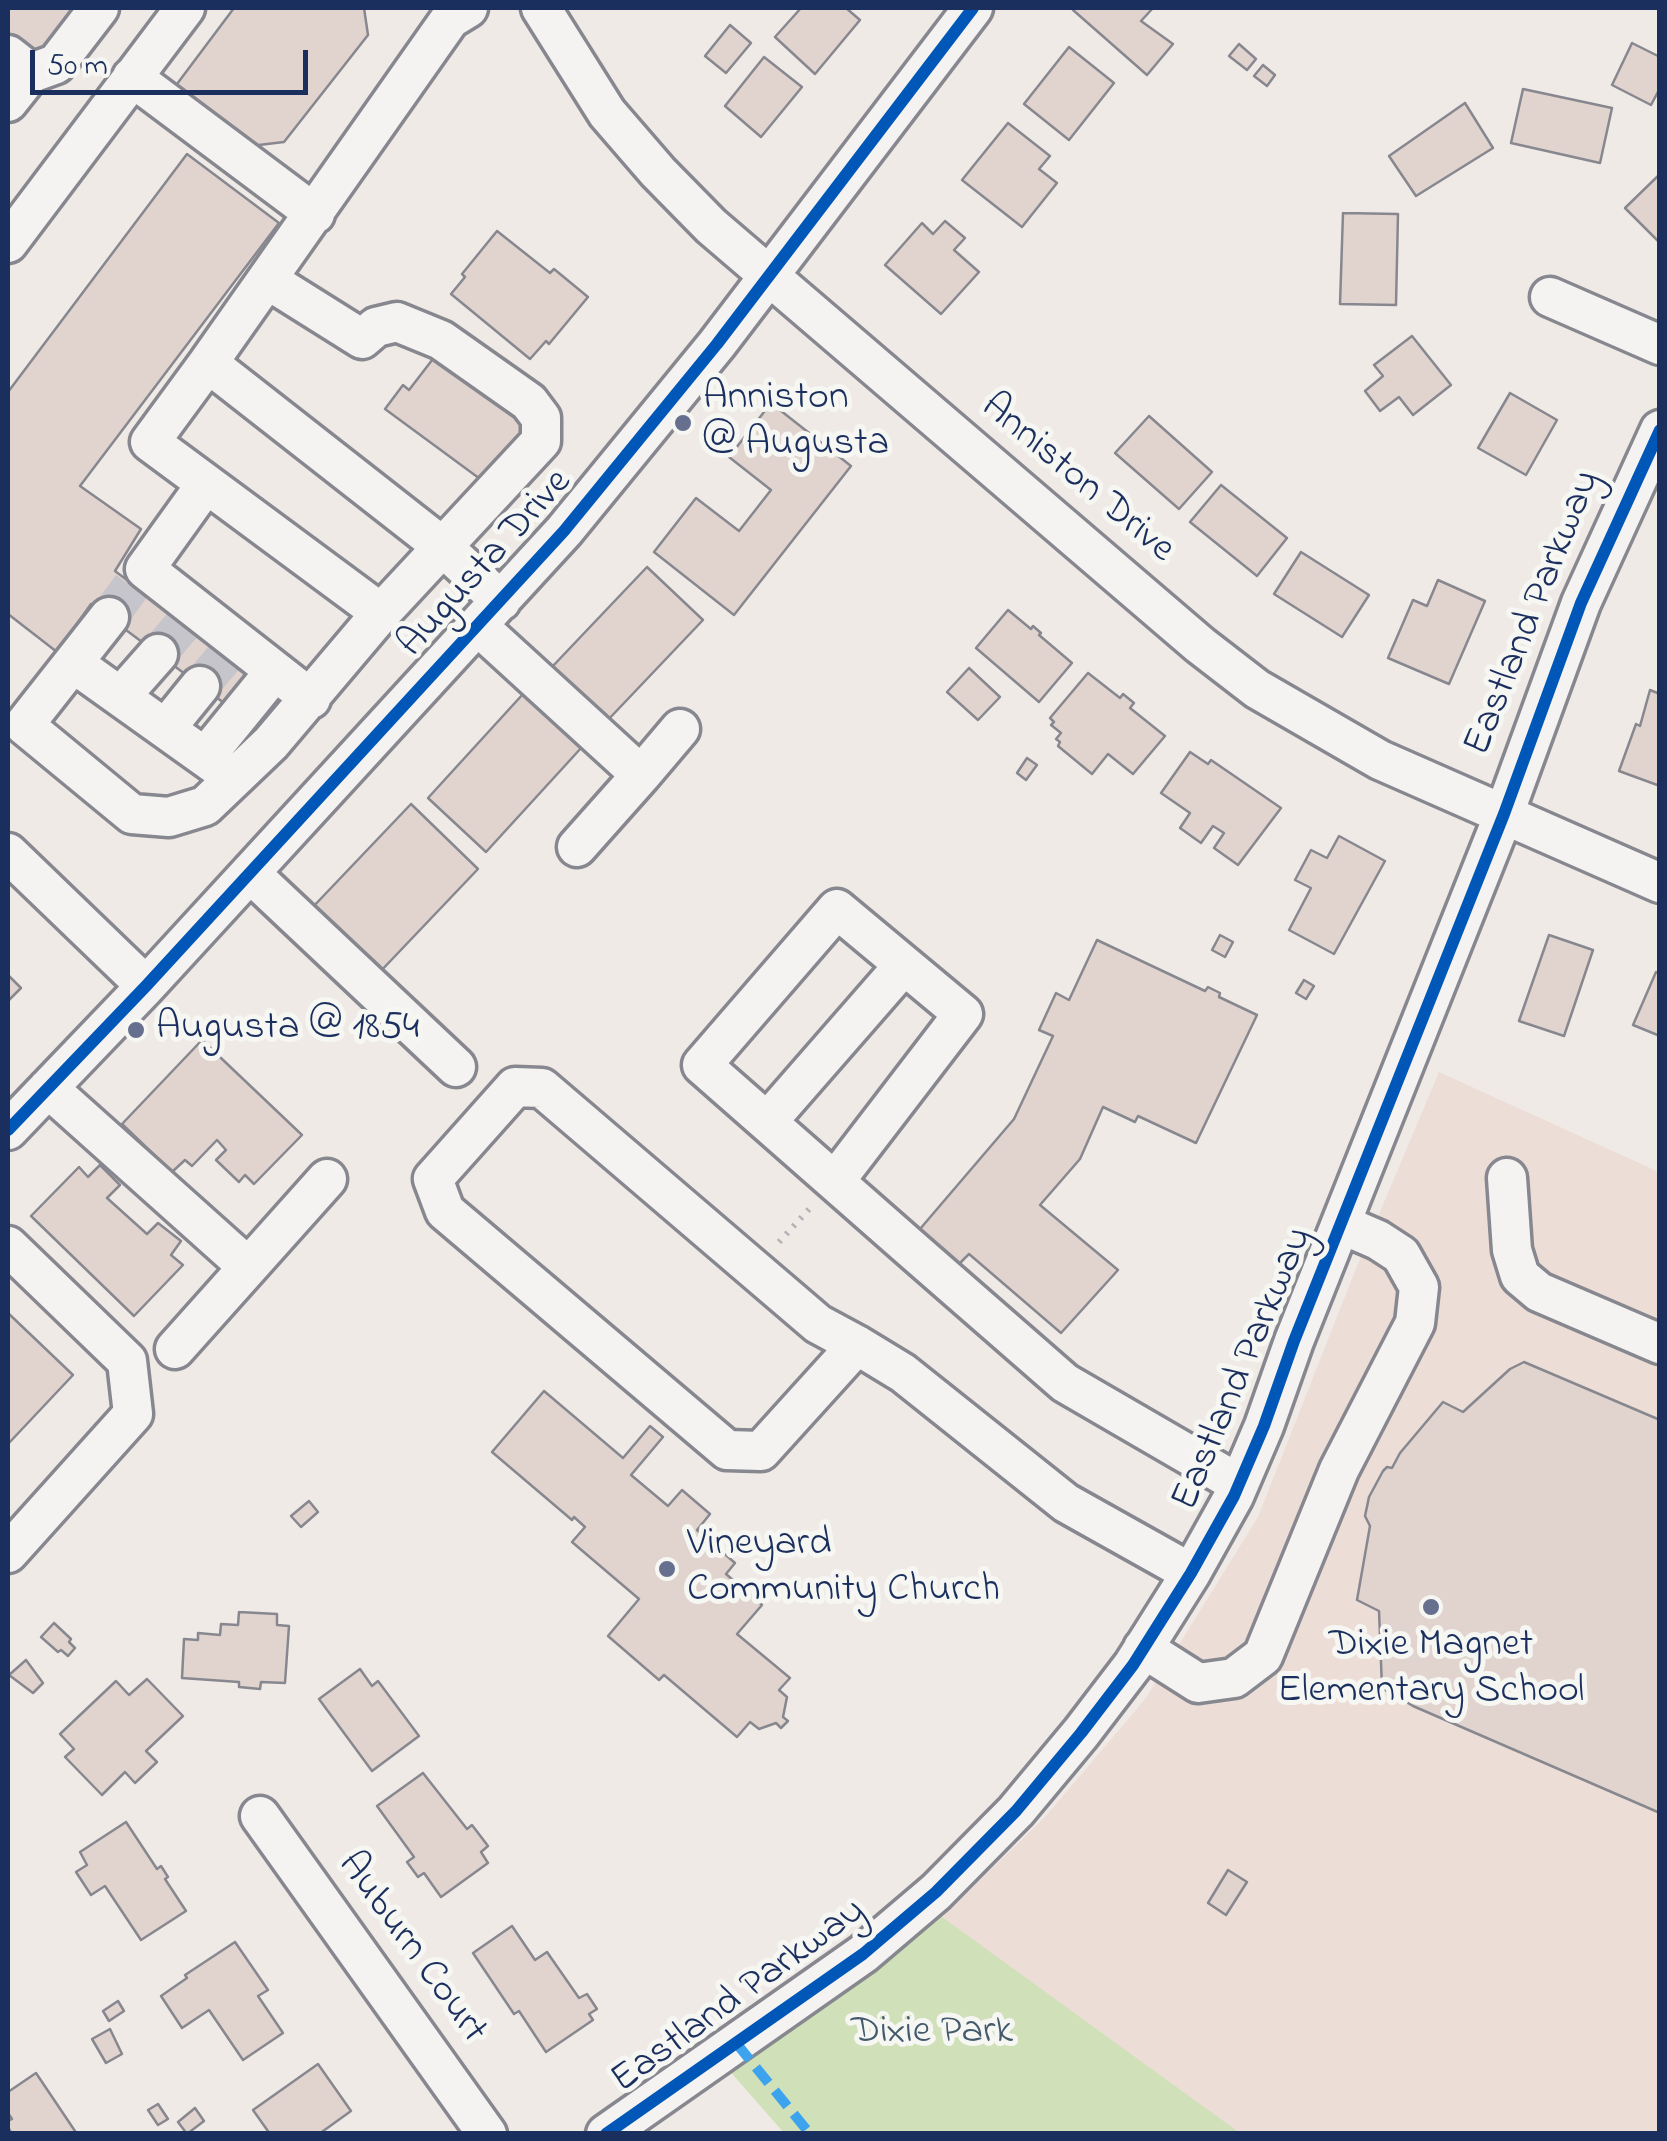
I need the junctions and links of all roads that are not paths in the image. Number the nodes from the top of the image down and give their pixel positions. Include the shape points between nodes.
1 (99, 8) edge
2 (184, 8) edge
3 (540, 8) edge
4 (973, 8) edge
5 (451, 11) edge
6 (15, 77) edge
7 (132, 77) junction
8 (315, 214) junction
9 (8, 243) edge
10 (768, 277) junction
11 (268, 280) junction
12 (1550, 297) dead end
13 (1660, 346) edge
14 (208, 364) junction
15 (1660, 430) edge
16 (206, 484) junction
17 (443, 547) junction
18 (380, 613) junction
19 (489, 613) junction
20 (109, 617) tunnel mouth
21 (158, 654) tunnel mouth
22 (73, 662) junction
23 (275, 671) junction
24 (200, 686) tunnel mouth
25 (121, 696) junction
26 (311, 699) junction
27 (13, 726) edge
28 (166, 728) junction
29 (680, 728) dead end
30 (219, 768) junction
31 (641, 774) junction
32 (1504, 814) junction
33 (577, 847) dead end
34 (8, 853) edge
35 (250, 873) junction
36 (1660, 883) edge
37 (904, 964) junction
38 (146, 986) junction
39 (456, 1067) dead end
40 (48, 1088) junction
41 (767, 1122) junction
42 (8, 1130) edge
43 (328, 1178) dead end
44 (1507, 1178) dead end
45 (835, 1181) junction
46 (1340, 1224) junction
47 (8, 1246) edge
48 (248, 1267) junction
49 (1660, 1344) edge
50 (857, 1345) junction
51 (175, 1349) dead end
52 (1240, 1484) junction
53 (8, 1553) edge
54 (1191, 1574) junction
55 (1143, 1648) junction
56 (260, 1816) dead end
57 (487, 2134) edge
58 (606, 2134) edge

1 - 6 street via 56,64
2 - 7 street
3 - 10 street, Anniston Drive via 608,112 671,185
4 - 10 street, Augusta Drive
5 - 8 street
7 - 8 street
7 - 9 street
8 - 11 street
10 - 19 street, Augusta Drive via 564,531
10 - 32 street, Anniston Drive via 1257,689 1380,760
11 - 14 street
11 - 17 street via 362,339 397,322 441,340 529,402 541,418 541,442
12 - 13 street
14 - 16 street via 150,442
14 - 17 street
15 - 32 street, Eastland Parkway via 1581,602
16 - 18 street
16 - 23 street via 139,577
17 - 18 street
17 - 19 street
18 - 26 street
19 - 31 street
19 - 35 street, Augusta Drive
20 - 22 street
21 - 25 street
22 - 25 street
22 - 27 street
23 - 26 street
23 - 30 street
24 - 28 street
25 - 28 street
26 - 30 street
27 - 30 street via 132,814 170,817 204,806
28 - 30 street
29 - 31 street
31 - 33 street
32 - 36 street, Anniston Drive
32 - 46 street, Eastland Parkway
34 - 38 street
35 - 38 street, Augusta Drive
35 - 39 street
37 - 41 street
37 - 41 street via 837,908 702,1065
37 - 45 street via 963,1014
38 - 40 street, Augusta Drive
40 - 42 street, Augusta Drive
40 - 48 street
41 - 45 street
43 - 48 street
44 - 49 street via 1520,1276 1539,1292
45 - 52 street via 1065,1383
46 - 52 street, Eastland Parkway
46 - 55 street via 1401,1255 1419,1287 1415,1324 1339,1470 1263,1656 1234,1678 1198,1683
47 - 53 street via 127,1362 133,1414
48 - 51 street
50 - 50 street via 818,1324 542,1088 515,1088 434,1180 444,1211 727,1450 761,1451
50 - 54 street via 903,1373 1066,1503
52 - 54 street, Eastland Parkway
54 - 55 street, Eastland Parkway
55 - 58 street, Eastland Parkway via 1027,1798 936,1892 863,1954
56 - 57 street, Auburn Court

